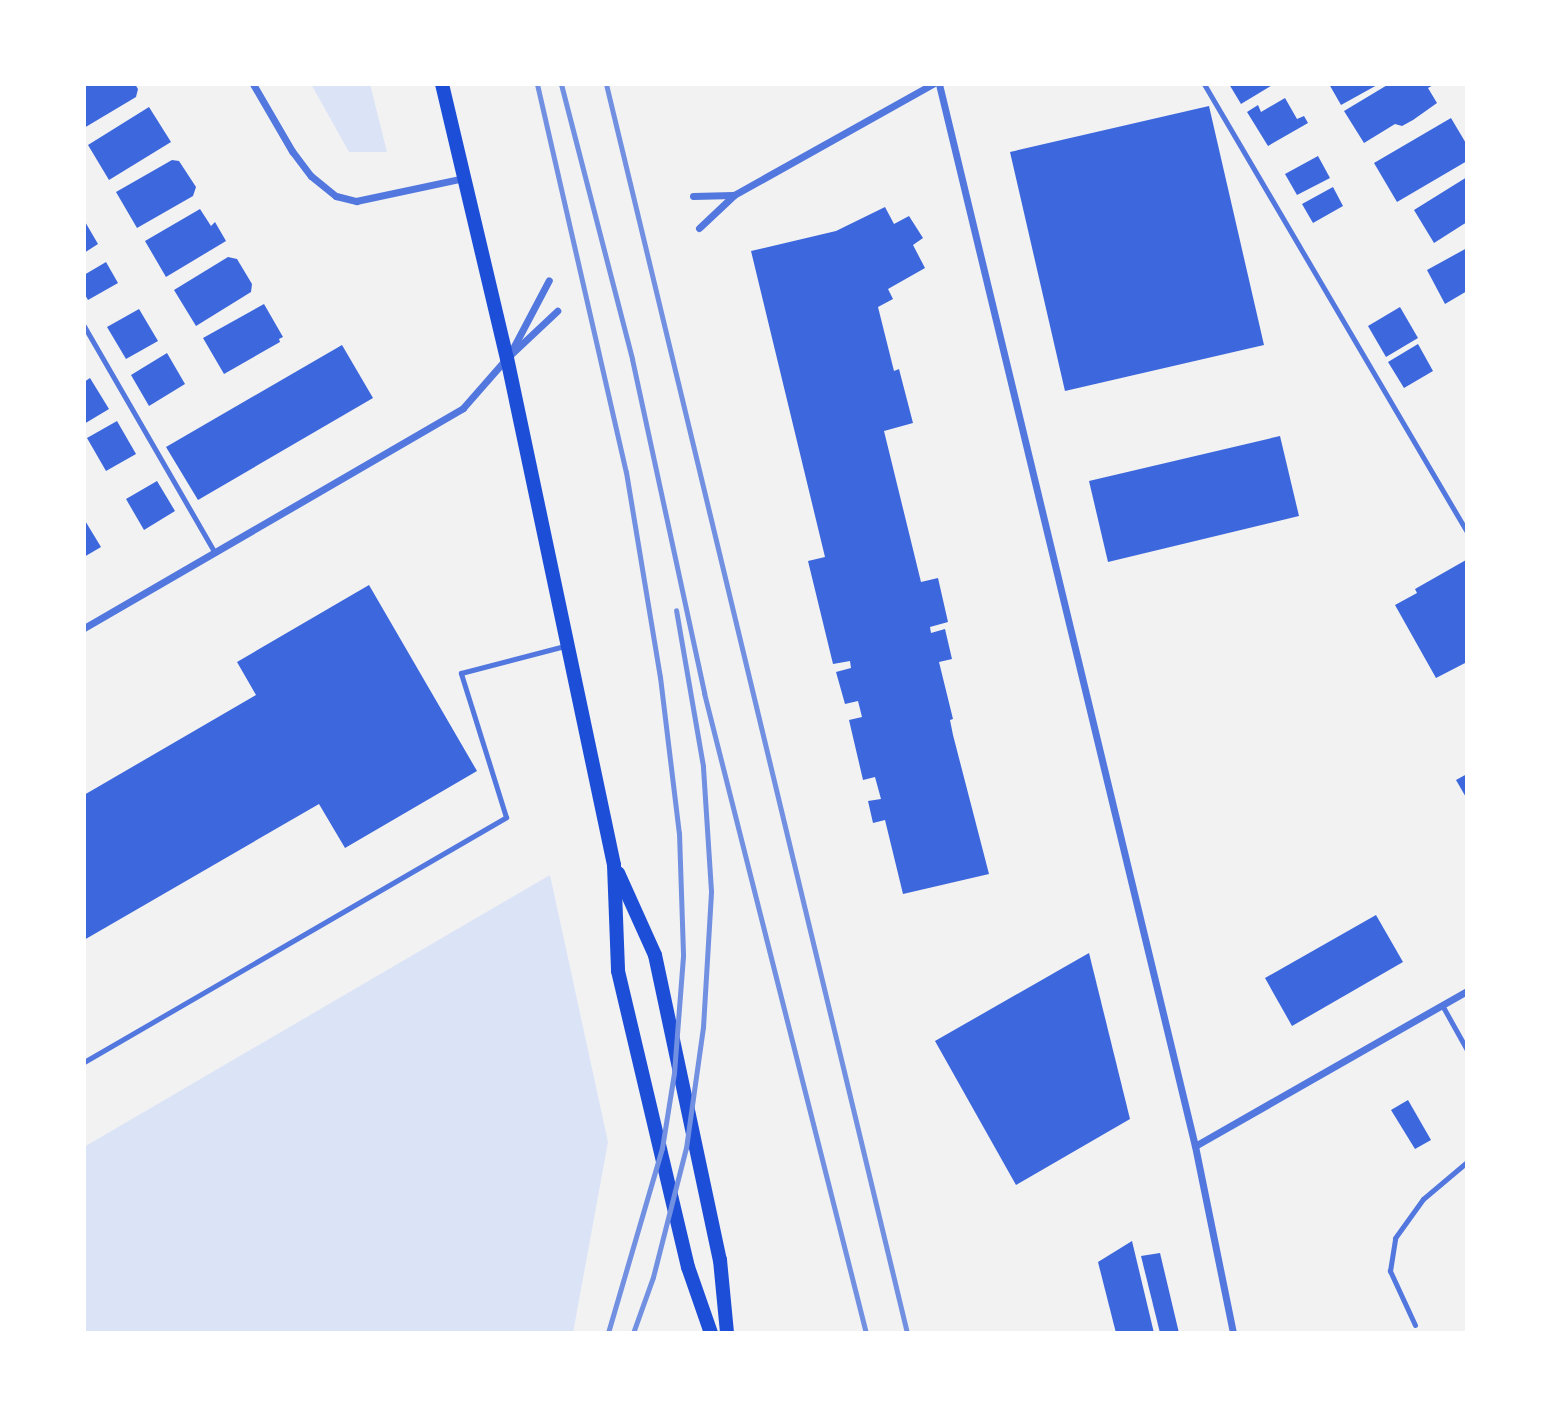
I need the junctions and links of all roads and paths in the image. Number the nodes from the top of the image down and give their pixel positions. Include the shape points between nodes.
1 (253, 84) edge
2 (442, 84) edge
3 (933, 84) edge
4 (939, 84) edge
5 (1204, 84) edge
6 (464, 178) junction
7 (734, 195) junction
8 (693, 196) dead end
9 (699, 228) dead end
10 (549, 280) dead end
11 (557, 311) dead end
12 (84, 326) edge
13 (508, 358) junction
14 (1467, 532) edge
15 (215, 553) junction
16 (84, 628) edge
17 (568, 645) junction
18 (614, 865) junction
19 (1467, 990) edge
20 (1442, 1005) junction
21 (1467, 1050) edge
22 (84, 1062) edge
23 (1195, 1146) junction
24 (1467, 1162) edge
25 (1415, 1325) dead end
26 (711, 1333) edge
27 (727, 1333) edge
28 (1233, 1333) edge

1 - 6 street via 292,151 311,176 336,196 356,201
2 - 6 main road
3 - 7 street
4 - 23 street
5 - 14 lane
6 - 13 main road
7 - 8 street
7 - 9 street
10 - 13 street
11 - 13 street
12 - 15 lane
13 - 15 street via 463,408
13 - 17 main road
15 - 16 street
17 - 18 main road
17 - 22 lane via 461,673 506,817
18 - 26 main road via 618,971 688,1268
18 - 27 main road via 655,955 720,1260
19 - 20 street
20 - 21 lane
20 - 23 street
23 - 28 street
24 - 25 lane via 1423,1199 1395,1238 1390,1270

